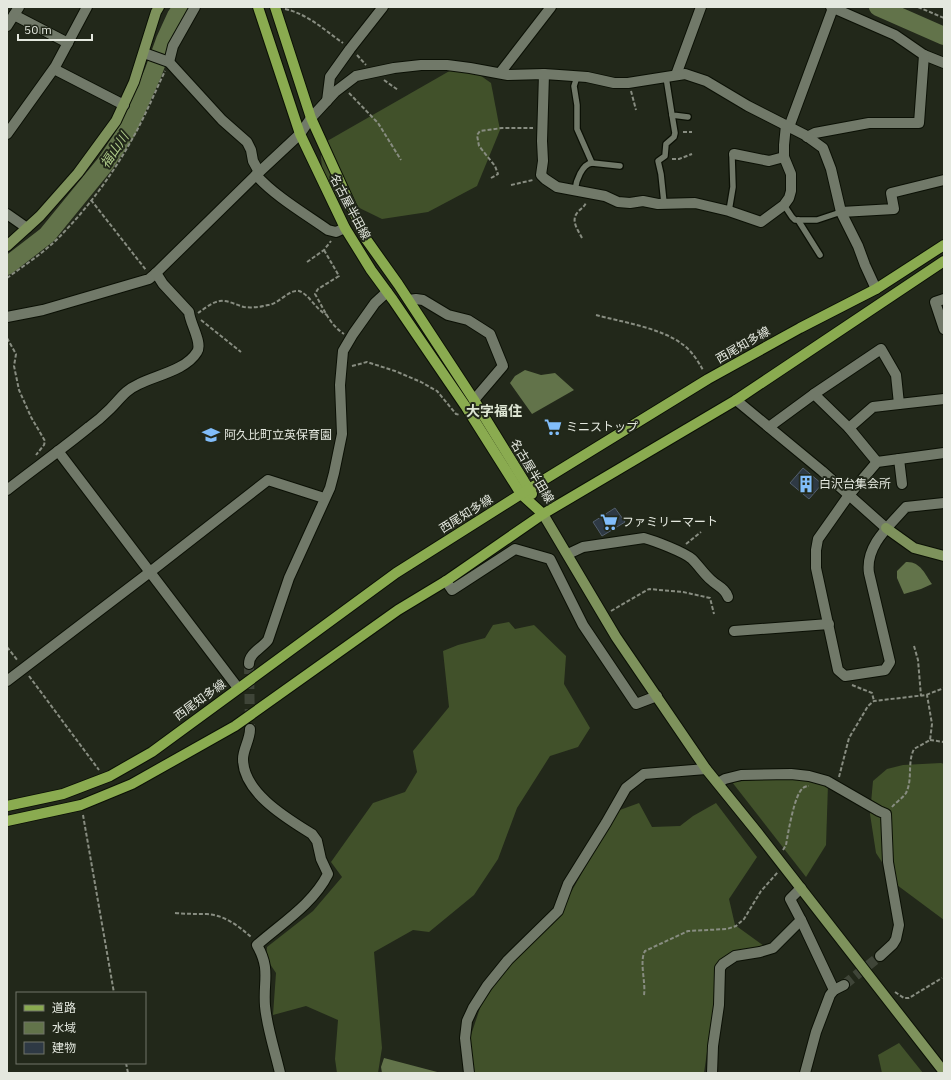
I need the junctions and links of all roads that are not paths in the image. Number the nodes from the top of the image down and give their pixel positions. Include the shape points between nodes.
1 (87, 7) edge
2 (159, 7) edge
3 (195, 7) edge
4 (258, 7) edge
5 (383, 7) edge
6 (551, 7) edge
7 (701, 7) edge
8 (276, 8) edge
9 (832, 8) edge
10 (17, 11) edge
11 (7, 26) edge
12 (68, 43) junction
13 (147, 54) junction
14 (924, 55) junction
15 (167, 62) junction
16 (944, 63) edge
17 (54, 69) junction
18 (500, 73) junction
19 (544, 74) junction
20 (671, 76) junction
21 (577, 77) junction
22 (327, 101) junction
23 (124, 105) junction
24 (672, 115) junction
25 (688, 117) dead end
26 (311, 118) junction
27 (788, 126) junction
28 (7, 134) edge
29 (300, 134) junction
30 (807, 137) junction
31 (734, 154) joint
32 (784, 157) junction
33 (592, 163) junction
34 (620, 166) dead end
35 (257, 173) junction
36 (944, 180) edge
37 (575, 190) junction
38 (664, 204) junction
39 (784, 205) junction
40 (729, 211) junction
41 (841, 212) junction
42 (7, 214) edge
43 (798, 220) junction
44 (27, 228) junction
45 (345, 228) junction
46 (944, 245) edge
47 (7, 246) edge
48 (820, 255) dead end
49 (944, 261) edge
50 (154, 275) junction
51 (876, 289) junction
52 (387, 292) junction
53 (944, 299) edge
54 (409, 300) junction
55 (7, 317) edge
56 (944, 329) edge
57 (814, 394) junction
58 (944, 399) edge
59 (474, 400) junction
60 (736, 400) junction
61 (899, 404) junction
62 (769, 427) junction
63 (849, 428) junction
64 (58, 451) junction
65 (944, 453) edge
66 (899, 459) junction
67 (877, 462) junction
68 (902, 484) dead end
69 (7, 490) edge
70 (525, 492) junction
71 (849, 495) junction
72 (324, 498) junction
73 (944, 503) edge
74 (543, 514) junction
75 (886, 528) junction
76 (568, 554) junction
77 (944, 556) edge
78 (150, 572) junction
79 (446, 581) junction
80 (728, 597) dead end
81 (828, 624) junction
82 (734, 631) dead end
83 (248, 664) tunnel mouth
84 (7, 681) edge
85 (238, 688) junction
86 (657, 696) junction
87 (250, 729) tunnel mouth
88 (706, 769) junction
89 (718, 783) junction
90 (7, 806) edge
91 (7, 821) edge
92 (801, 888) junction
93 (801, 920) junction
94 (880, 956) tunnel mouth
95 (844, 985) tunnel mouth
96 (834, 990) junction
97 (944, 1072) edge
98 (280, 1073) edge
99 (469, 1073) edge
100 (712, 1073) edge
101 (805, 1073) edge

1 - 12 street
2 - 13 street
3 - 15 street
4 - 29 main road, 名古屋半田線
5 - 22 street via 330,77
6 - 18 street
7 - 20 street
8 - 26 main road, 名古屋半田線
9 - 14 street via 895,35
9 - 27 street via 807,82
10 - 11 street
10 - 12 street
12 - 17 street
13 - 15 street
13 - 23 street
14 - 16 street
14 - 30 street via 919,123 869,123 815,133
15 - 35 street via 222,120 247,142
17 - 23 street
17 - 28 street
18 - 19 street
18 - 22 street via 447,65 421,65 373,71 356,76
19 - 21 street
19 - 37 street via 542,176 557,187
20 - 21 street via 628,83
20 - 24 lane
20 - 27 street via 685,74 706,81
21 - 33 lane via 574,86 577,129
22 - 26 street
23 - 44 street via 116,121 78,172
24 - 25 lane
24 - 38 lane via 674,137 666,144 664,157 658,161
26 - 29 street
26 - 54 main road, 名古屋半田線 via 366,239
27 - 30 street
27 - 32 street
29 - 35 street
29 - 45 main road, 名古屋半田線
30 - 41 street via 823,148 831,169
31 - 32 street via 769,161
31 - 40 lane
32 - 39 street via 791,174 791,191
33 - 34 lane
33 - 37 lane via 586,165 580,174
35 - 45 street via 279,195 328,230 336,232
35 - 50 street
36 - 41 street via 891,193 894,209
37 - 38 street via 605,196 618,202 642,201
38 - 40 street via 695,203
39 - 40 street via 761,222
39 - 43 lane via 792,218
41 - 43 lane via 816,220
41 - 51 street
42 - 44 street
43 - 48 lane
44 - 47 street
45 - 52 main road, 名古屋半田線
46 - 51 main road, 西尾知多線
49 - 60 main road
50 - 55 street via 141,282 43,310
50 - 64 street via 192,314 189,318 200,346 197,352 173,370 124,393 109,410
51 - 70 main road, 西尾知多線 via 708,379
52 - 70 main road, 名古屋半田線
52 - 72 street via 375,303 343,351 340,385 342,434 330,488
53 - 56 street via 935,302
54 - 59 main road, 名古屋半田線
54 - 59 street via 423,300 448,315 468,320 490,334 503,366
57 - 61 street via 881,349 896,375
57 - 62 street
57 - 63 street
58 - 61 street
59 - 70 main road, 名古屋半田線
60 - 62 street
60 - 74 main road
61 - 63 street via 873,407
62 - 71 street
63 - 67 street
64 - 69 street
64 - 78 street
65 - 66 street
66 - 67 street
66 - 68 street
67 - 71 street
70 - 74 main road, 名古屋半田線
70 - 85 main road, 西尾知多線 via 396,573
71 - 75 street
71 - 81 street via 818,539 816,550 816,568
72 - 78 street via 268,480
72 - 83 street via 289,578 268,640 262,648 251,655
73 - 75 street via 906,507
74 - 76 street
74 - 79 main road
75 - 77 street via 914,548
75 - 81 street via 870,552 868,567 890,662 885,670 846,676 838,670
76 - 80 street via 583,547 644,538 691,558 714,583 724,589
76 - 86 street via 616,637
78 - 84 street
78 - 85 street
79 - 86 street via 452,590 515,549 550,559 583,625 636,704
79 - 91 main road via 398,610 234,726 132,784 81,805
81 - 82 street
85 - 90 main road, 西尾知多線 via 152,752 102,779 62,794
86 - 88 street
87 - 98 street via 243,758 247,775 267,803 312,834 317,841 328,874 312,897 257,945 265,965 265,1005
88 - 89 street
88 - 99 street via 644,774 626,788 568,884 558,911 508,960 473,1008 467,1021 465,1038
89 - 92 street
89 - 94 street via 733,776 809,776 827,780 886,814 888,862 898,932 894,944
92 - 93 street via 790,899
92 - 97 street
93 - 96 street
93 - 100 street via 773,948 735,956 720,968
95 - 96 street
96 - 101 street via 816,1032

